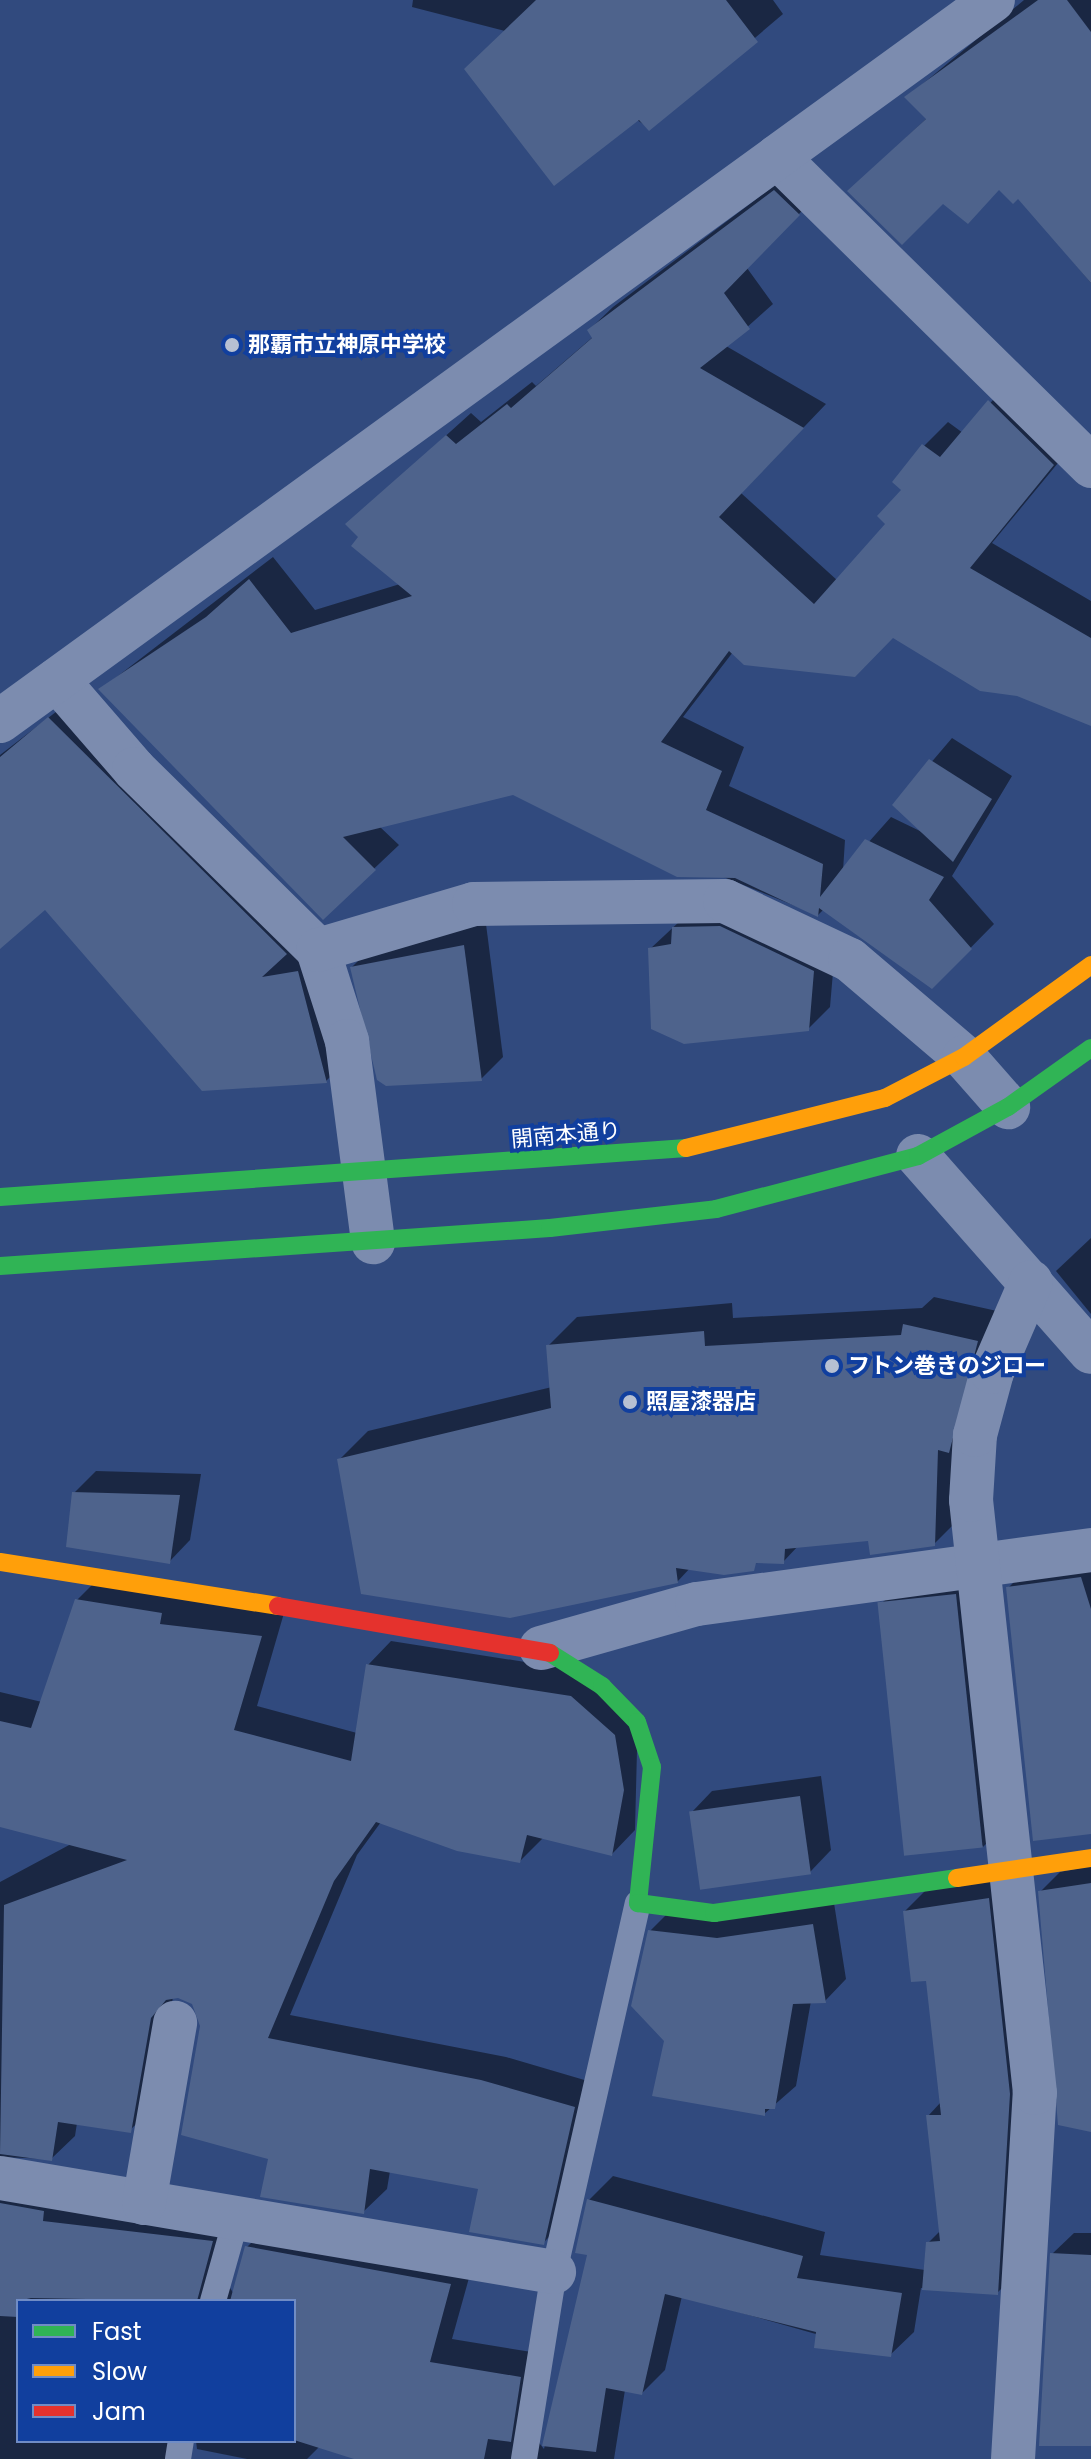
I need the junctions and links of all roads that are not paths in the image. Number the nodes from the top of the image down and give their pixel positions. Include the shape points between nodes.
1 (993, 0) edge
2 (777, 157) junction
3 (1091, 466) edge
4 (57, 680) junction
5 (0, 721) edge
6 (318, 950) junction
7 (1091, 965) edge
8 (1091, 1048) edge
9 (964, 1057) junction
10 (1008, 1107) junction
11 (918, 1156) junction
12 (365, 1175) junction
13 (0, 1197) edge
14 (373, 1242) junction
15 (0, 1266) edge
16 (1031, 1282) junction
17 (1091, 1352) edge
18 (1091, 1550) edge
19 (0, 1562) edge
20 (974, 1565) junction
21 (541, 1648) junction
22 (1091, 1858) edge
23 (1012, 1869) junction
24 (638, 1903) junction
25 (175, 2023) dead end
26 (0, 2178) edge
27 (144, 2203) junction
28 (236, 2219) junction
29 (554, 2272) junction
30 (214, 2299) edge
31 (524, 2459) edge
32 (1013, 2459) edge

1 - 2 street
2 - 3 street
2 - 4 street
4 - 5 street
4 - 6 street via 134,769
6 - 9 street via 474,904 725,901 850,960
6 - 12 street via 347,1041
7 - 9 main road, 開南本通り
8 - 10 main road
9 - 10 street
9 - 12 main road, 開南本通り via 885,1098 710,1146
10 - 11 main road
11 - 14 main road via 716,1209
11 - 16 street
12 - 13 main road, 開南本通り
12 - 14 street
14 - 15 main road
16 - 17 street
16 - 20 street via 992,1372 975,1435
18 - 20 street
19 - 21 main road
20 - 21 street via 697,1604
20 - 23 street
21 - 24 main road via 602,1686 637,1722 652,1767
22 - 23 main road
23 - 24 main road via 714,1913
23 - 32 street via 1035,2093
24 - 29 lane
25 - 27 street
26 - 27 street
27 - 28 street
28 - 29 street
28 - 30 lane
29 - 31 lane

